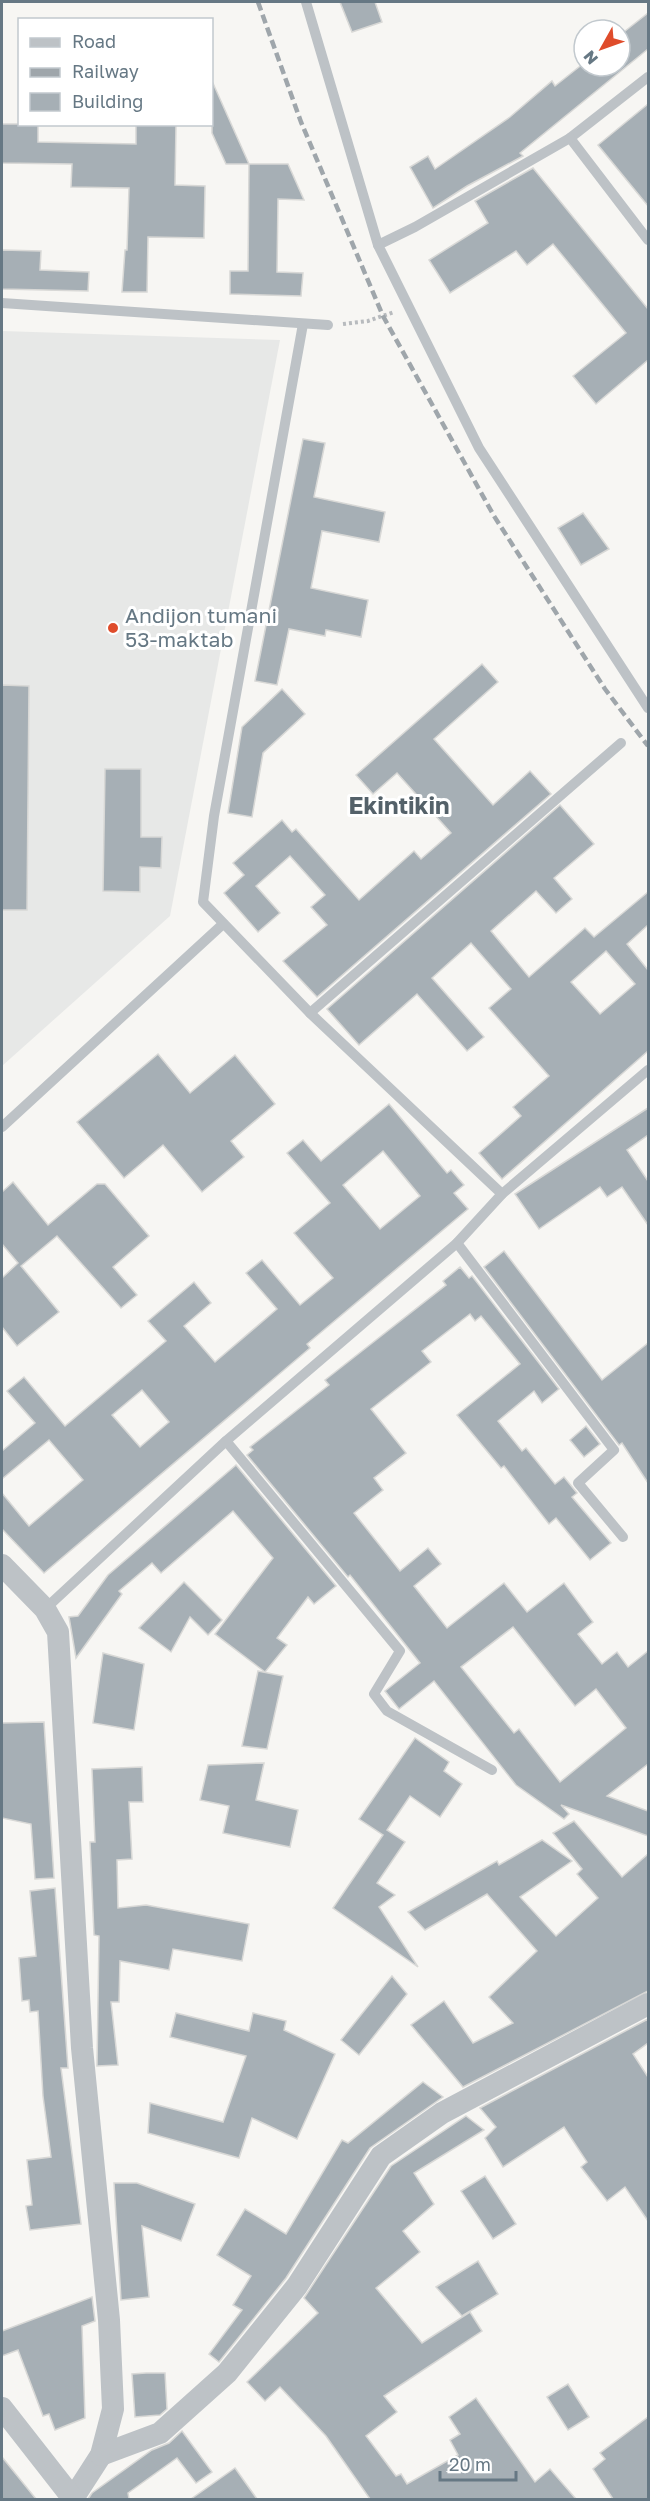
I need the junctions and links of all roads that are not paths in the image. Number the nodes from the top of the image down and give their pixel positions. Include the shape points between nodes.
1 (306, 2) edge
2 (648, 77) edge
3 (570, 138) junction
4 (648, 240) edge
5 (378, 245) junction
6 (2, 303) edge
7 (303, 324) junction
8 (328, 325) road end
9 (648, 708) edge
10 (621, 743) dead end
11 (223, 924) junction
12 (310, 1013) junction
13 (647, 1074) edge
14 (2, 1127) edge
15 (502, 1194) junction
16 (456, 1243) junction
17 (226, 1441) junction
18 (623, 1537) dead end
19 (2, 1565) edge
20 (45, 1609) junction
21 (492, 1770) dead end
22 (648, 2004) edge
23 (2, 2408) edge
24 (101, 2455) junction
25 (73, 2498) edge

1 - 5 lane
2 - 3 lane
3 - 4 lane
3 - 5 lane
5 - 9 lane via 479,448
6 - 7 lane
7 - 8 lane
7 - 11 lane via 214,816 203,902
10 - 12 lane
11 - 12 lane
11 - 14 lane
12 - 15 lane
13 - 15 lane
15 - 16 lane
16 - 17 lane
16 - 18 lane via 615,1450 578,1483
17 - 20 lane
17 - 21 lane via 400,1651 374,1694 387,1711
19 - 20 street
20 - 24 street via 58,1632 82,2048 109,2320 113,2409
22 - 24 street via 442,2113 381,2156 297,2286 227,2373 160,2433
23 - 25 street
24 - 25 street

